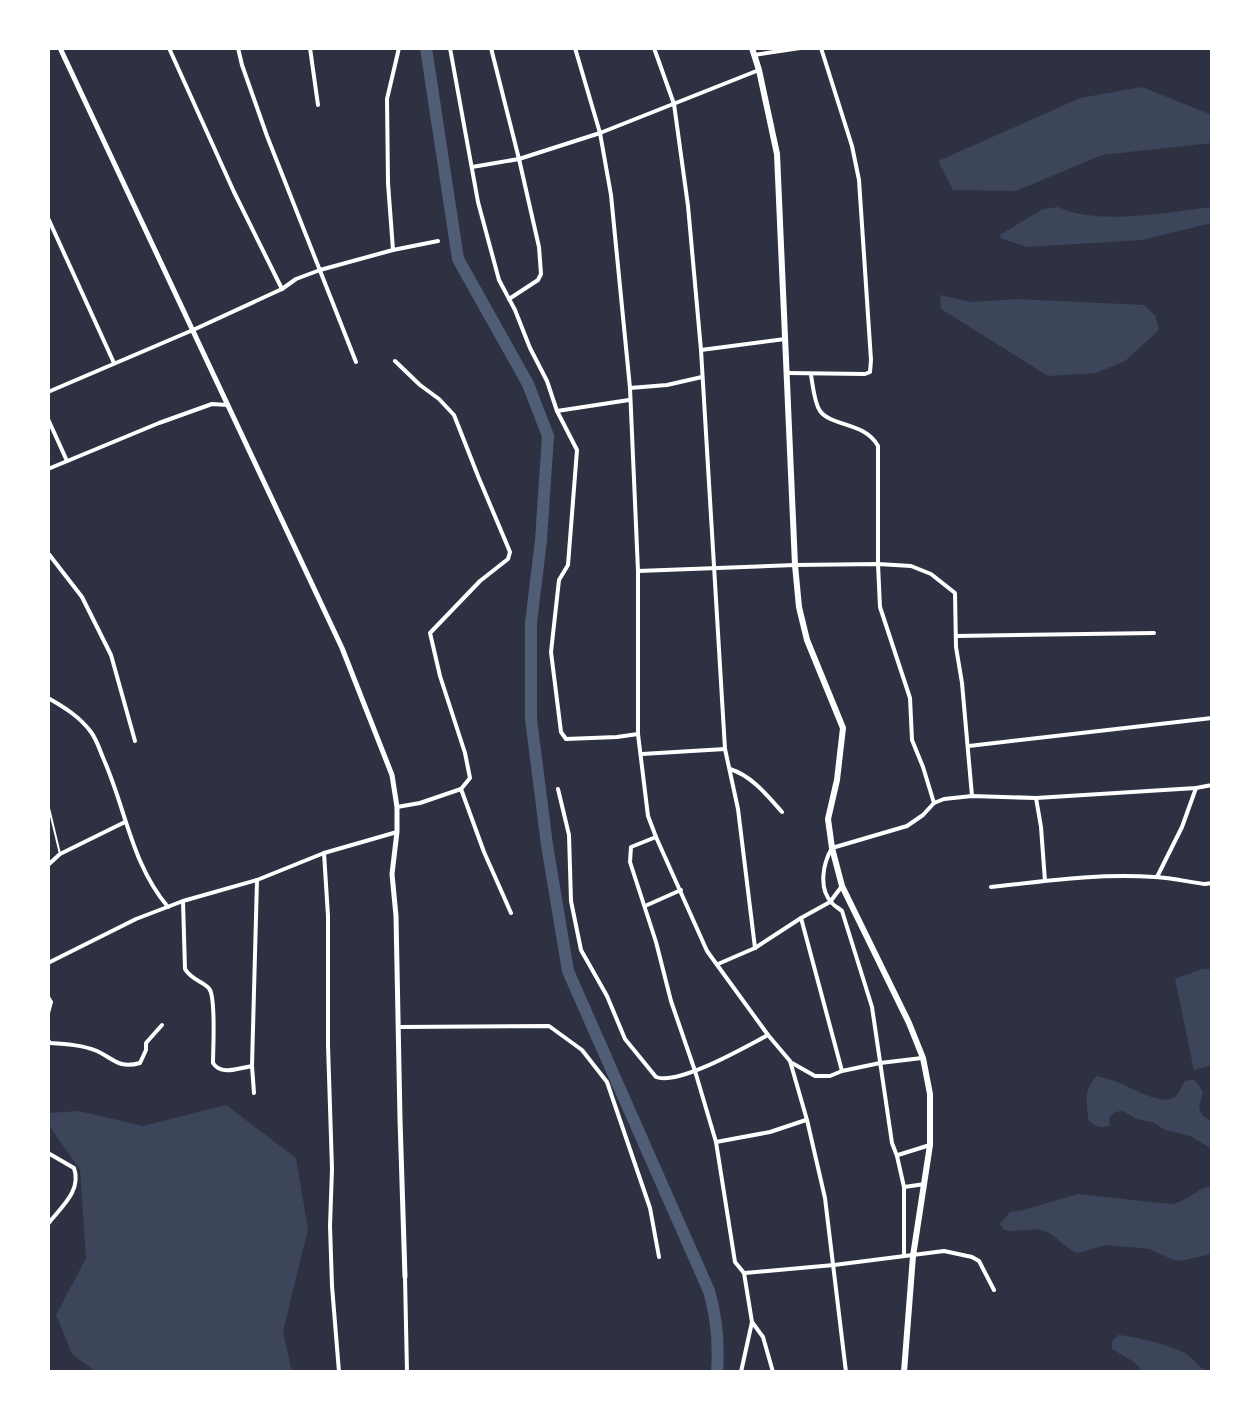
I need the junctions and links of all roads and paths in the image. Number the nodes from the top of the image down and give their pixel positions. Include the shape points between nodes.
1 (60, 48) edge
2 (169, 48) edge
3 (238, 48) edge
4 (310, 48) edge
5 (399, 48) edge
6 (450, 48) edge
7 (491, 48) edge
8 (575, 48) edge
9 (654, 48) edge
10 (800, 48) edge
11 (821, 48) edge
12 (753, 52) edge
13 (759, 70) junction
14 (674, 104) junction
15 (318, 105) dead end
16 (600, 133) junction
17 (519, 159) junction
18 (472, 167) junction
19 (48, 218) edge
20 (438, 241) dead end
21 (393, 250) junction
22 (320, 270) junction
23 (282, 289) junction
24 (509, 299) junction
25 (193, 330) junction
26 (785, 339) junction
27 (701, 350) junction
28 (395, 361) dead end
29 (356, 362) dead end
30 (114, 363) junction
31 (788, 373) junction
32 (811, 375) junction
33 (702, 377) junction
34 (630, 388) junction
35 (48, 392) edge
36 (629, 400) junction
37 (228, 405) junction
38 (557, 411) junction
39 (48, 419) edge
40 (67, 461) junction
41 (48, 469) edge
42 (48, 553) edge
43 (878, 564) junction
44 (795, 565) junction
45 (715, 569) junction
46 (638, 571) junction
47 (1154, 633) dead end
48 (956, 636) junction
49 (48, 698) edge
50 (1212, 718) edge
51 (638, 734) junction
52 (135, 741) dead end
53 (969, 746) junction
54 (725, 749) junction
55 (642, 754) junction
56 (730, 769) junction
57 (1212, 785) edge
58 (1196, 788) junction
59 (461, 789) junction
60 (558, 789) dead end
61 (972, 796) junction
62 (1036, 798) junction
63 (934, 803) junction
64 (48, 804) edge
65 (397, 807) junction
66 (782, 812) dead end
67 (125, 822) junction
68 (397, 832) junction
69 (656, 837) junction
70 (832, 848) junction
71 (324, 853) junction
72 (60, 854) junction
73 (48, 865) edge
74 (1157, 877) junction
75 (257, 880) junction
76 (1045, 881) junction
77 (1212, 883) edge
78 (842, 886) junction
79 (991, 887) dead end
80 (681, 890) junction
81 (183, 901) junction
82 (830, 902) junction
83 (645, 906) junction
84 (168, 907) junction
85 (511, 913) dead end
86 (801, 918) junction
87 (755, 948) junction
88 (48, 963) edge
89 (718, 964) junction
90 (48, 997) edge
91 (48, 1013) edge
92 (162, 1025) dead end
93 (399, 1027) junction
94 (768, 1035) junction
95 (48, 1040) edge
96 (923, 1058) junction
97 (790, 1061) junction
98 (880, 1063) junction
99 (252, 1066) junction
100 (695, 1071) junction
101 (842, 1071) junction
102 (254, 1093) dead end
103 (807, 1120) junction
104 (716, 1142) junction
105 (930, 1145) junction
106 (48, 1153) edge
107 (897, 1156) junction
108 (925, 1184) junction
109 (904, 1187) junction
110 (48, 1224) edge
111 (904, 1256) junction
112 (913, 1256) junction
113 (659, 1257) dead end
114 (834, 1265) junction
115 (744, 1273) junction
116 (405, 1277) joint
117 (994, 1290) dead end
118 (752, 1322) junction
119 (339, 1372) edge
120 (407, 1372) edge
121 (741, 1372) edge
122 (773, 1372) edge
123 (846, 1372) edge
124 (904, 1372) edge

1 - 25 street
2 - 23 street
3 - 22 street
4 - 15 street
5 - 21 street via 387,99
6 - 18 street
7 - 17 street
8 - 16 street
9 - 14 street
10 - 12 street
11 - 32 street via 859,180 871,360 865,374
12 - 13 main road
13 - 14 street
13 - 26 main road via 777,154
14 - 16 street
14 - 27 street
16 - 17 street
16 - 34 street
17 - 18 street
17 - 24 street via 541,274
18 - 24 street via 499,280
19 - 30 street
20 - 21 street
21 - 22 street
22 - 23 street
22 - 29 street
23 - 25 street
24 - 38 street
25 - 30 street
25 - 37 street
26 - 27 street
26 - 31 main road
27 - 33 street
28 - 59 street via 454,415 510,552 430,633 470,778
30 - 35 street
31 - 32 street
31 - 44 main road
32 - 43 street via 818,409 873,437 878,446
33 - 34 street
33 - 45 street
34 - 36 street
36 - 38 street
36 - 46 street
37 - 40 street via 212,404
37 - 65 street via 342,648 392,775
38 - 51 street via 577,450 568,565 559,580 551,652 561,732 566,739
39 - 40 street
40 - 41 street
42 - 52 street via 82,597 111,655
43 - 44 street
43 - 48 street via 911,566 955,593
43 - 63 street via 880,607 910,698 912,740
44 - 45 street
44 - 70 main road via 807,640 843,728 828,819
45 - 46 street
45 - 54 street
46 - 51 street
47 - 48 street
48 - 53 street
49 - 67 street via 93,733
50 - 53 street
51 - 55 street
53 - 61 street
54 - 55 street
54 - 56 street
55 - 69 street via 648,816
56 - 66 street via 761,788
56 - 87 street
57 - 58 street
58 - 62 street
58 - 74 street
59 - 65 street
59 - 85 street
60 - 100 street via 569,835 571,901 581,950 625,1039 656,1077
61 - 62 street
61 - 63 street
62 - 76 street
63 - 70 street via 907,826
64 - 72 lane
65 - 68 street
67 - 72 street
67 - 84 street via 153,890
68 - 71 street
68 - 93 street via 392,874
69 - 80 street
69 - 83 street via 630,852
70 - 78 main road
70 - 82 street via 823,882
71 - 75 street
71 - 119 street via 331,1241
72 - 73 street
74 - 76 street
74 - 77 street
75 - 81 street
75 - 99 street
76 - 79 street
78 - 82 street
78 - 96 main road
80 - 83 street
80 - 89 street via 707,951
81 - 84 street
81 - 99 street via 185,969 210,990 213,1063 222,1071
82 - 86 street
82 - 98 street via 842,911 872,1007
83 - 100 street
84 - 88 street
86 - 87 street
86 - 101 street
87 - 89 street
89 - 94 street
90 - 91 street
92 - 95 street via 146,1043 140,1063 129,1066 78,1045
93 - 113 street via 549,1026 582,1050 607,1082 650,1208
93 - 116 street
94 - 97 street
94 - 100 street
96 - 98 street
96 - 105 main road via 930,1094
97 - 101 street via 815,1076
97 - 103 street
98 - 101 street
98 - 107 street
99 - 102 street
100 - 104 street
103 - 104 street
103 - 114 street
104 - 115 street via 735,1262
105 - 107 street
105 - 108 main road
106 - 110 street via 74,1168 77,1178
107 - 109 street
108 - 109 street
108 - 112 main road
109 - 111 street
111 - 112 street
111 - 114 street
112 - 117 street via 944,1251 972,1257
112 - 124 main road
114 - 115 street
114 - 123 street
115 - 118 street
116 - 120 street
118 - 121 street
118 - 122 street via 763,1337

